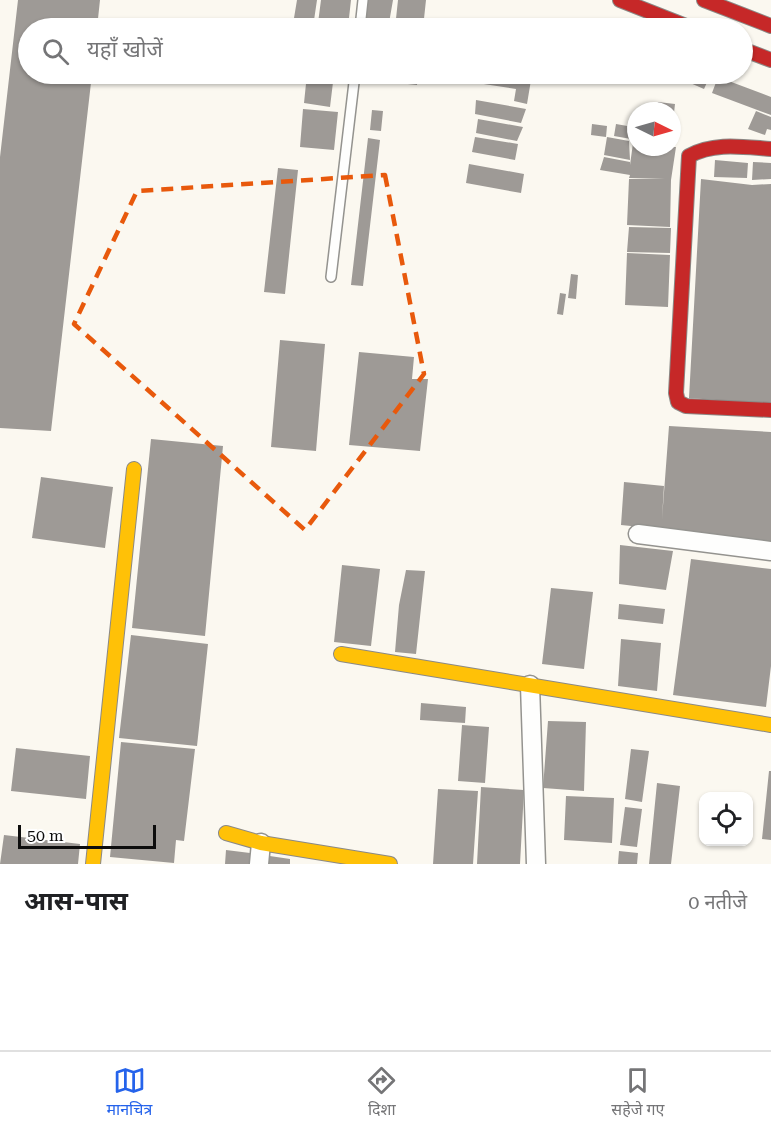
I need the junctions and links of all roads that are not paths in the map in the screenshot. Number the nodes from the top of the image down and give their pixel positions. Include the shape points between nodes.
1 (363, 0) edge
2 (620, 0) edge
3 (704, 0) edge
4 (361, 18) edge
5 (666, 18) edge
6 (750, 18) edge
7 (753, 19) edge
8 (771, 26) edge
9 (753, 53) edge
10 (771, 60) edge
11 (354, 84) edge
12 (771, 149) edge
13 (331, 277) dead end
14 (771, 410) edge
15 (134, 469) dead end
16 (639, 534) dead end
17 (771, 551) edge
18 (341, 654) dead end
19 (530, 685) junction
20 (771, 725) edge
21 (226, 833) dead end
22 (261, 843) junction
23 (93, 864) edge
24 (259, 864) edge
25 (390, 864) edge
26 (536, 864) edge

1 - 4 lane
2 - 5 street
3 - 6 street
7 - 8 street
9 - 10 street
11 - 13 lane
12 - 14 street via 710,147 689,156 676,393 680,405
15 - 23 street
16 - 17 street
18 - 19 street
19 - 20 street
19 - 26 street
21 - 22 street
22 - 24 street
22 - 25 street

